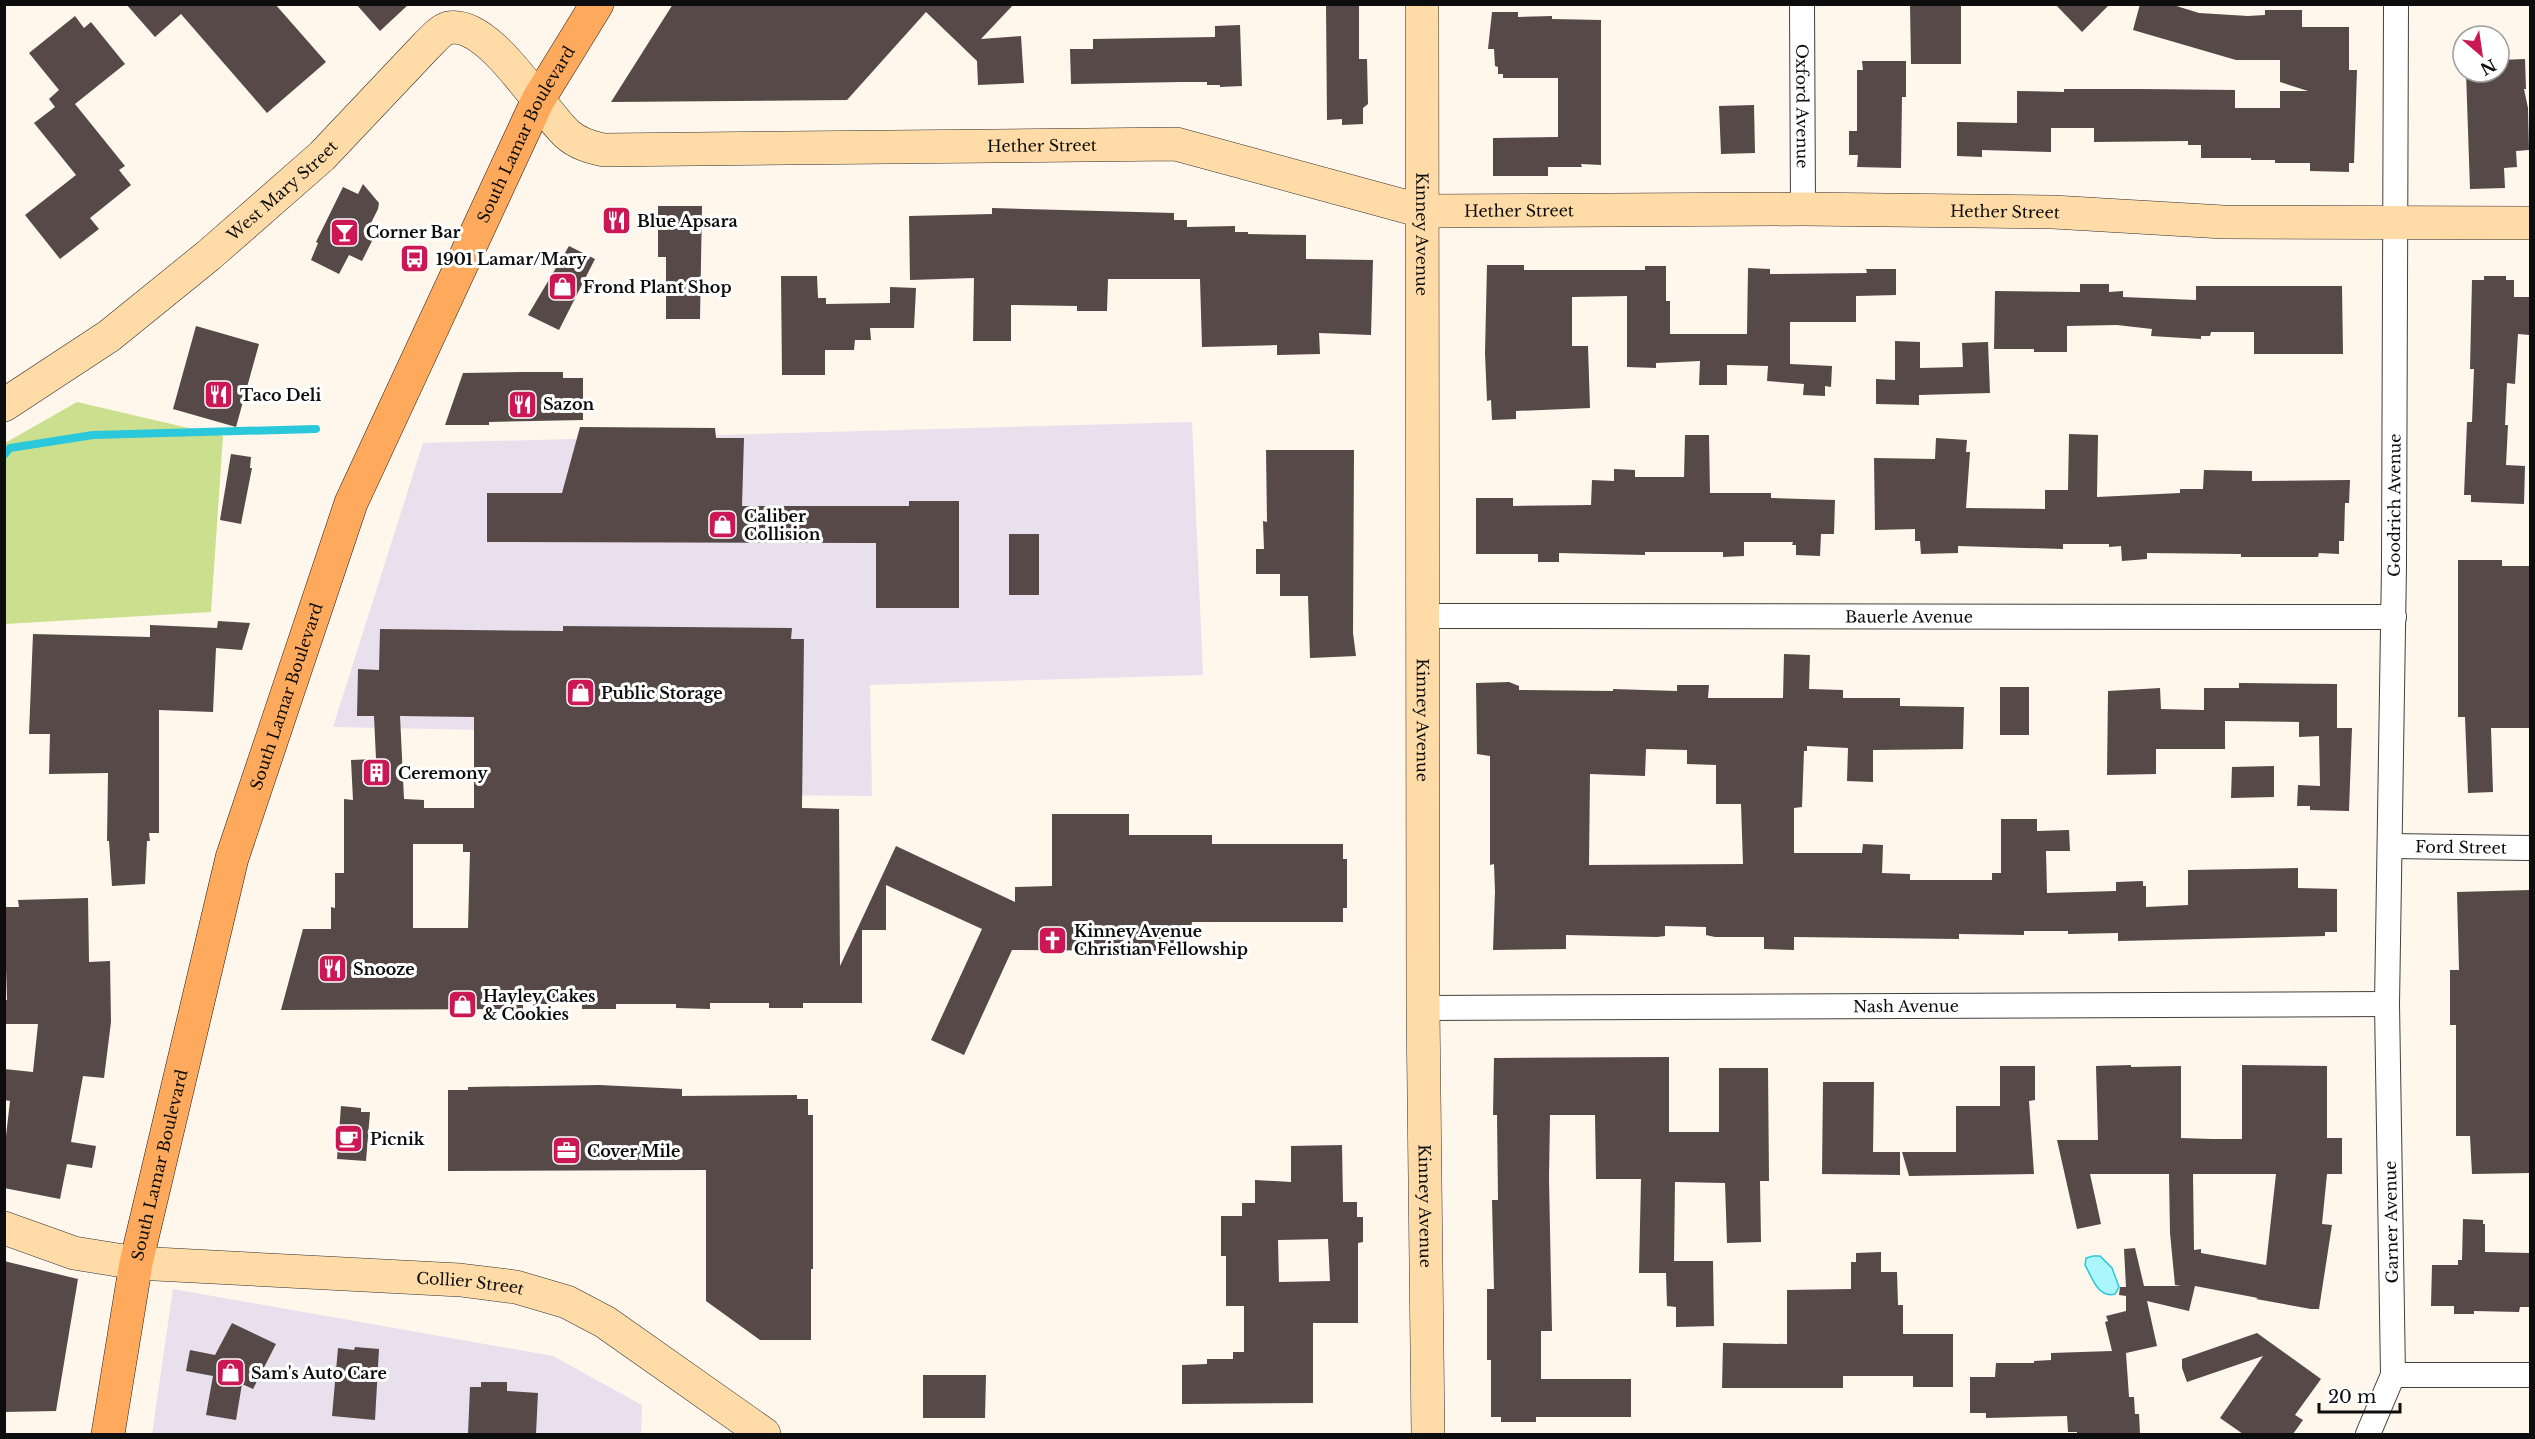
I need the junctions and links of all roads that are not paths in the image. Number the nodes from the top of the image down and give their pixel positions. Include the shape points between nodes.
1 (597, 4) edge
2 (1422, 4) edge
3 (1802, 4) edge
4 (2396, 4) edge
5 (453, 16) edge
6 (538, 100) junction
7 (1803, 209) junction
8 (1422, 211) junction
9 (2397, 221) junction
10 (2530, 223) edge
11 (4, 405) edge
12 (1423, 616) junction
13 (2394, 617) junction
14 (2391, 846) junction
15 (2530, 848) edge
16 (2387, 1004) junction
17 (1423, 1008) junction
18 (4, 1228) edge
19 (136, 1263) junction
20 (2393, 1375) junction
21 (2530, 1375) edge
22 (108, 1434) edge
23 (764, 1434) edge
24 (1428, 1434) edge
25 (2368, 1434) edge

1 - 6 main road, South Lamar Boulevard
2 - 8 street, Kinney Avenue
3 - 7 street, Oxford Avenue
4 - 9 street, Goodrich Avenue
5 - 6 street, West Mary Street via 464,28 488,42
5 - 11 street, West Mary Street via 322,156 209,255 109,336
6 - 8 street, Hether Street via 568,135 604,150 1176,144
6 - 19 main road, South Lamar Boulevard via 351,503 232,858
7 - 8 street, Hether Street
7 - 9 street, Hether Street via 2054,212 2223,222
8 - 12 street, Kinney Avenue
9 - 10 street, Hether Street
9 - 13 street, Goodrich Avenue
12 - 13 street, Bauerle Avenue
12 - 17 street, Kinney Avenue
13 - 14 street, Goodrich Avenue
14 - 15 street, Ford Street
14 - 16 street, Goodrich Avenue
16 - 17 street, Nash Avenue
16 - 20 street, Garner Avenue
17 - 24 street, Kinney Avenue
18 - 19 street, Collier Street via 74,1253
19 - 22 main road, South Lamar Boulevard
19 - 23 street, Collier Street via 438,1278 516,1287 567,1302 605,1322
20 - 21 street
20 - 25 street, Garner Avenue

